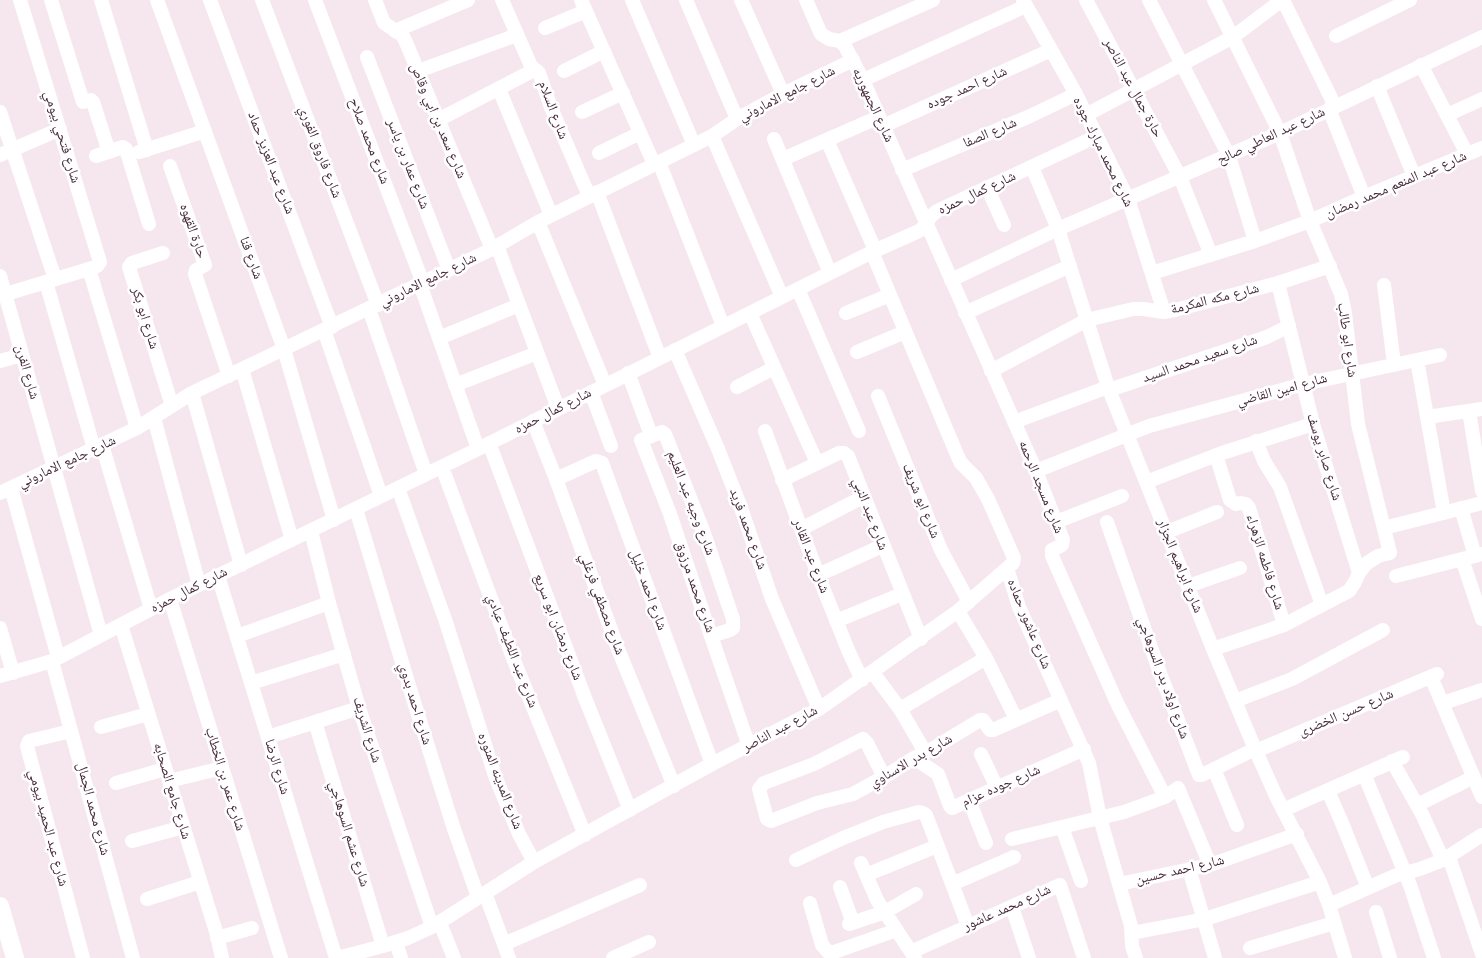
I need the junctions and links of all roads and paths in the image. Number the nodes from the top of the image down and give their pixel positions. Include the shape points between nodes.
1 (20, 0) edge
2 (51, 0) edge
3 (101, 0) edge
4 (157, 0) edge
5 (210, 0) edge
6 (262, 0) edge
7 (315, 0) edge
8 (375, 0) edge
9 (468, 0) edge
10 (502, 0) edge
11 (632, 0) edge
12 (686, 0) edge
13 (742, 0) edge
14 (806, 0) edge
15 (933, 0) edge
16 (1086, 0) edge
17 (1149, 0) edge
18 (1214, 0) edge
19 (1283, 0) edge
20 (1410, 0) edge
21 (1025, 3) edge
22 (584, 5) edge
23 (545, 28) dead end
24 (395, 31) junction
25 (516, 35) junction
26 (1336, 36) dead end
27 (1233, 37) junction
28 (1482, 37) edge
29 (840, 41) junction
30 (1051, 50) junction
31 (604, 51) junction
32 (367, 57) dead end
33 (853, 60) junction
34 (1182, 64) junction
35 (1421, 65) junction
36 (534, 70) junction
37 (418, 71) junction
38 (564, 71) dead end
39 (863, 80) junction
40 (1377, 86) junction
41 (499, 89) junction
42 (1134, 89) junction
43 (623, 93) junction
44 (783, 94) junction
45 (1076, 94) junction
46 (1482, 99) edge
47 (1332, 108) junction
48 (0, 112) edge
49 (582, 112) dead end
50 (1086, 115) junction
51 (1447, 115) junction
52 (737, 119) junction
53 (438, 120) junction
54 (881, 121) junction
55 (60, 129) junction
56 (205, 131) junction
57 (640, 133) junction
58 (1280, 133) junction
59 (712, 136) junction
60 (1097, 136) junction
61 (774, 139) dead end
62 (827, 140) junction
63 (694, 145) junction
64 (1482, 148) edge
65 (147, 150) junction
66 (6, 153) edge
67 (599, 153) dead end
68 (1467, 154) junction
69 (128, 156) junction
70 (1228, 156) junction
71 (783, 159) junction
72 (656, 163) junction
73 (170, 166) dead end
74 (1032, 166) junction
75 (902, 170) junction
76 (1414, 176) junction
77 (1180, 177) junction
78 (987, 187) junction
79 (593, 194) junction
80 (1364, 197) junction
81 (1128, 199) junction
82 (551, 215) junction
83 (1310, 221) junction
84 (538, 222) junction
85 (149, 224) dead end
86 (1004, 224) dead end
87 (926, 225) junction
88 (1058, 229) junction
89 (1255, 241) junction
90 (494, 247) junction
91 (874, 251) junction
92 (163, 253) dead end
93 (1211, 255) junction
94 (1070, 266) junction
95 (1330, 266) junction
96 (89, 269) junction
97 (449, 270) junction
98 (830, 273) junction
99 (1152, 273) junction
100 (0, 276) edge
101 (50, 280) junction
102 (951, 280) junction
103 (421, 283) junction
104 (1278, 283) junction
105 (1384, 285) dead end
106 (798, 289) junction
107 (890, 295) junction
108 (782, 297) junction
109 (5, 302) edge
110 (519, 306) junction
111 (373, 307) junction
112 (1164, 312) junction
113 (750, 313) junction
114 (846, 313) dead end
115 (965, 313) junction
116 (1087, 320) junction
117 (723, 326) junction
118 (1289, 326) junction
119 (328, 328) junction
120 (905, 332) junction
121 (439, 338) junction
122 (284, 349) junction
123 (675, 350) junction
124 (537, 352) junction
125 (857, 352) dead end
126 (22, 355) junction
127 (1440, 355) dead end
128 (660, 358) junction
129 (1417, 360) junction
130 (0, 361) edge
131 (1394, 364) junction
132 (774, 368) junction
133 (242, 369) junction
134 (991, 371) junction
135 (628, 373) junction
136 (1353, 373) junction
137 (229, 376) junction
138 (1304, 384) junction
139 (455, 385) junction
140 (605, 385) junction
141 (738, 386) dead end
142 (1108, 388) junction
143 (591, 392) junction
144 (192, 393) junction
145 (878, 396) dead end
146 (172, 406) junction
147 (558, 408) junction
148 (1475, 410) edge
149 (1427, 417) junction
150 (154, 418) junction
151 (533, 421) junction
152 (1014, 422) junction
153 (1313, 424) junction
154 (136, 428) junction
155 (859, 430) dead end
156 (764, 431) dead end
157 (1127, 434) junction
158 (651, 435) junction
159 (1256, 441) junction
160 (483, 446) junction
161 (611, 446) dead end
162 (98, 447) junction
163 (1216, 455) junction
164 (817, 463) junction
165 (442, 467) junction
166 (54, 468) junction
167 (1036, 471) junction
168 (426, 474) junction
169 (556, 479) junction
170 (782, 480) junction
171 (1146, 482) junction
172 (398, 488) junction
173 (3, 489) edge
174 (1482, 491) edge
175 (381, 496) junction
176 (1122, 496) dead end
177 (863, 497) junction
178 (1482, 503) edge
179 (1461, 508) junction
180 (356, 509) junction
181 (1217, 512) dead end
182 (1444, 513) junction
183 (334, 520) junction
184 (1056, 522) junction
185 (1107, 522) dead end
186 (800, 528) junction
187 (1384, 528) junction
188 (311, 531) junction
189 (1167, 532) junction
190 (292, 540) junction
191 (882, 546) junction
192 (1473, 556) edge
193 (241, 565) junction
194 (1007, 568) junction
195 (1240, 568) dead end
196 (1359, 572) junction
197 (818, 575) junction
198 (218, 576) junction
199 (1396, 576) dead end
200 (199, 585) junction
201 (1188, 586) junction
202 (902, 594) junction
203 (170, 600) junction
204 (329, 602) junction
205 (1322, 605) junction
206 (964, 607) junction
207 (151, 609) junction
208 (1482, 619) edge
209 (836, 621) junction
210 (121, 625) junction
211 (1284, 626) junction
212 (0, 628) edge
213 (1383, 630) dead end
214 (101, 635) junction
215 (236, 636) junction
216 (711, 636) junction
217 (921, 639) junction
218 (1213, 649) junction
219 (344, 654) junction
220 (986, 658) junction
221 (55, 659) junction
222 (6, 674) edge
223 (867, 676) junction
224 (251, 683) junction
225 (1482, 690) edge
226 (1061, 700) junction
227 (1235, 701) junction
228 (1443, 703) junction
229 (359, 708) junction
230 (819, 709) junction
231 (900, 709) junction
232 (148, 714) junction
233 (1016, 719) junction
234 (315, 722) junction
235 (101, 727) dead end
236 (71, 731) junction
237 (268, 737) junction
238 (749, 746) junction
239 (1084, 749) junction
240 (1255, 750) junction
241 (981, 754) dead end
242 (919, 755) junction
243 (712, 764) junction
244 (222, 768) junction
245 (1214, 769) junction
246 (1364, 774) junction
247 (167, 775) junction
248 (884, 777) junction
249 (1474, 777) junction
250 (116, 783) dead end
251 (674, 786) junction
252 (997, 788) junction
253 (1328, 791) junction
254 (1165, 797) junction
255 (1482, 798) edge
256 (969, 800) junction
257 (1417, 805) junction
258 (630, 810) junction
259 (1283, 810) junction
260 (1100, 818) junction
261 (1238, 824) dead end
262 (183, 827) junction
263 (1062, 827) junction
264 (1297, 834) junction
265 (584, 835) junction
266 (1482, 835) edge
267 (1012, 839) dead end
268 (132, 841) dead end
269 (986, 843) dead end
270 (937, 846) junction
271 (1014, 857) dead end
272 (1446, 859) junction
273 (796, 860) dead end
274 (534, 862) junction
275 (1210, 865) junction
276 (1189, 870) junction
277 (1405, 874) junction
278 (1081, 880) dead end
279 (200, 882) junction
280 (1320, 882) junction
281 (952, 884) junction
282 (1120, 884) junction
283 (640, 885) dead end
284 (840, 887) dead end
285 (1368, 888) junction
286 (916, 894) dead end
287 (482, 895) junction
288 (147, 899) dead end
289 (810, 903) dead end
290 (1329, 905) junction
291 (0, 906) edge
292 (1012, 907) junction
293 (885, 912) junction
294 (1376, 912) dead end
295 (1205, 919) junction
296 (1334, 924) junction
297 (436, 925) junction
298 (968, 926) junction
299 (2, 927) edge
300 (252, 928) dead end
301 (897, 930) junction
302 (1132, 933) junction
303 (218, 938) junction
304 (648, 942) dead end
305 (390, 944) junction
306 (504, 944) junction
307 (1250, 948) dead end
308 (1482, 954) edge
309 (913, 955) edge
310 (343, 957) edge
311 (1026, 957) edge
312 (15, 958) edge
313 (82, 958) edge
314 (134, 958) edge
315 (222, 958) edge
316 (280, 958) edge
317 (401, 958) edge
318 (454, 958) edge
319 (509, 958) edge
320 (613, 958) edge
321 (1084, 958) edge
322 (1136, 958) edge
323 (1215, 958) edge
324 (1345, 958) edge
325 (1390, 958) edge
326 (1434, 958) edge

1 - 55 street, شارع فتحي بيومي
2 - 69 street via 83,102 93,102 103,154 124,147
3 - 65 street
4 - 56 street, شارع قنا
5 - 119 street, شارع عبد العزيز حماد
6 - 111 street, شارع فاروق الفوري
7 - 103 street, شارع محمد صلاح
8 - 24 street, شارع سعد بن ابي وقاص via 384,23
9 - 24 street
10 - 25 street, شارع السلام
11 - 63 street
12 - 52 street
13 - 44 street
14 - 29 street, شارع الجمهوريه via 821,34
15 - 29 street
16 - 42 street, حارة جمال عبد الناصر
17 - 34 street
18 - 27 street, شارع ابو طالب
19 - 27 street
19 - 47 street
20 - 26 street
21 - 30 street, شارع محمد مبارك جوده
21 - 39 street
22 - 23 street
22 - 31 street
24 - 37 street, شارع سعد بن ابي وقاص via 405,40
25 - 36 street, شارع السلام
25 - 37 street
27 - 34 street
27 - 58 street, شارع ابو طالب
28 - 35 street, شارع عبد العاطي صالح
29 - 33 street, شارع الجمهوريه
30 - 45 street, شارع محمد مبارك جوده
30 - 54 street, شارع احمد جوده
31 - 38 street
31 - 43 street
32 - 97 street, شارع عمار بن ياسر
33 - 39 street, شارع الجمهوريه
33 - 44 street, شارع جامع الاماروني
34 - 42 street
34 - 70 street
35 - 40 street, شارع عبد العاطي صالح
35 - 51 street
36 - 41 street
36 - 79 street, شارع السلام via 539,73 552,110
37 - 53 street, شارع سعد بن ابي وقاص
39 - 54 street, شارع الجمهوريه
40 - 47 street, شارع عبد العاطي صالح
40 - 76 street
41 - 53 street
41 - 82 street
42 - 50 street
42 - 77 street, حارة جمال عبد الناصر
43 - 49 street
43 - 57 street
44 - 52 street, شارع جامع الاماروني
45 - 50 street, شارع محمد مبارك جوده
45 - 75 street, شارع الصفا
46 - 51 street
47 - 58 street, شارع عبد العاطي صالح
47 - 80 street
48 - 66 street
50 - 60 street, شارع محمد مبارك جوده
51 - 68 street
52 - 59 street, شارع جامع الاماروني
53 - 90 street, شارع سعد بن ابي وقاص
54 - 62 street, شارع احمد جوده
54 - 75 street, شارع الجمهوريه
55 - 66 street
55 - 96 street, شارع فتحي بيومي via 100,260 97,266
56 - 65 street
56 - 122 street, شارع قنا
57 - 67 street
57 - 72 street
58 - 70 street, شارع عبد العاطي صالح
58 - 83 street, شارع ابو طالب
59 - 63 street, شارع جامع الاماروني
59 - 108 street
60 - 74 street, شارع كمال حمزه
60 - 81 street, شارع محمد مبارك جوده
61 - 71 street
62 - 71 street, شارع احمد جوده
62 - 91 street, شارع عاشور حماده
63 - 72 street, شارع جامع الاماروني
64 - 68 street, شارع عبد المنعم محمد رمضان
65 - 69 street
66 - 101 street
68 - 76 street, شارع عبد المنعم محمد رمضان
69 - 85 street
70 - 77 street, شارع عبد العاطي صالح
70 - 89 street
71 - 98 street
72 - 79 street, شارع جامع الاماروني
72 - 117 street
73 - 137 street, حارة القهوه via 205,265 195,274
74 - 78 street, شارع كمال حمزه
74 - 88 street, شارع ابراهيم الجزار
75 - 87 street, شارع الجمهوريه
76 - 80 street, شارع عبد المنعم محمد رمضان
77 - 81 street, شارع عبد العاطي صالح
77 - 93 street, حارة جمال عبد الناصر
78 - 86 street
78 - 87 street, شارع كمال حمزه via 937,211
79 - 82 street, شارع جامع الاماروني
79 - 128 street, شارع السلام
80 - 83 street, شارع عبد المنعم محمد رمضان
81 - 88 street, شارع عبد العاطي صالح
81 - 99 street, شارع محمد مبارك جوده
82 - 84 street, شارع جامع الاماروني
83 - 89 street, شارع عبد المنعم محمد رمضان
83 - 95 street, شارع ابو طالب
84 - 90 street, شارع جامع الاماروني
84 - 140 street
87 - 91 street, شارع كمال حمزه
87 - 102 street, شارع مسجد الرحمه
88 - 94 street, شارع ابراهيم الجزار
88 - 102 street, شارع عبد العاطي صالح
89 - 93 street, شارع عبد المنعم محمد رمضان
90 - 97 street, شارع جامع الاماروني
90 - 110 street, شارع سعد بن ابي وقاص
91 - 98 street, شارع كمال حمزه
91 - 107 street, شارع عاشور حماده
92 - 146 street, شارع ابو بكر via 132,263 129,267
93 - 99 street, شارع عبد المنعم محمد رمضان
94 - 115 street
94 - 116 street, شارع ابراهيم الجزار
95 - 104 street, شارع مكه المكرمة
95 - 136 street, شارع ابو طالب via 1341,294
96 - 101 street
96 - 154 street
97 - 103 street, شارع جامع الاماروني
98 - 106 street, شارع كمال حمزه
99 - 112 street, شارع محمد مبارك جوده
100 - 109 street, شارع الفرن
101 - 109 street
101 - 162 street
102 - 115 street, شارع مسجد الرحمه
103 - 111 street, شارع جامع الاماروني
103 - 121 street, شارع محمد صلاح
104 - 112 street, شارع مكه المكرمة
104 - 118 street, شارع صابر يوسف
105 - 131 street
106 - 108 street, شارع كمال حمزه
106 - 155 street
107 - 114 street
107 - 120 street, شارع عاشور حماده
108 - 113 street, شارع كمال حمزه
109 - 126 street, شارع الفرن
110 - 121 street
110 - 124 street, شارع سعد بن ابي وقاص
111 - 119 street, شارع جامع الاماروني
111 - 168 street, شارع فاروق الفوري
112 - 116 street, شارع مكه المكرمة via 1133,309
113 - 117 street, شارع كمال حمزه
113 - 132 street
115 - 134 street, شارع مسجد الرحمه
116 - 134 street, شارع مكه المكرمة
116 - 142 street, شارع ابراهيم الجزار
117 - 123 street, شارع كمال حمزه
118 - 138 street, شارع صابر يوسف
118 - 142 street, شارع سعيد محمد السيد via 1266,337
119 - 122 street, شارع جامع الاماروني
119 - 175 street, شارع عبد العزيز حماد
120 - 125 street
120 - 194 street, شارع عاشور حماده via 958,457 994,510 1014,558
121 - 139 street, شارع محمد صلاح
122 - 133 street, شارع جامع الاماروني
122 - 183 street, شارع قنا
123 - 128 street, شارع كمال حمزه
123 - 230 street, شارع محمد فريد via 718,449 772,599
124 - 139 street
124 - 147 street, شارع سعد بن ابي وقاص
126 - 130 street
126 - 166 street, شارع الفرن
127 - 129 street, شارع امين القاضي
128 - 135 street, شارع كمال حمزه
129 - 131 street, شارع امين القاضي
129 - 149 street
131 - 136 street, شارع امين القاضي
132 - 141 street
132 - 164 street
133 - 137 street, شارع جامع الاماروني
133 - 190 street
134 - 152 street, شارع مسجد الرحمه
135 - 140 street, شارع كمال حمزه
135 - 158 street
136 - 138 street, شارع امين القاضي
136 - 187 street, شارع ابو طالب via 1358,424
137 - 144 street, شارع جامع الاماروني
138 - 153 street, شارع صابر يوسف
138 - 157 street, شارع امين القاضي
139 - 160 street, شارع رمضان ابو سريع
140 - 143 street, شارع كمال حمزه
142 - 152 street, شارع سعيد محمد السيد
142 - 157 street, شارع ابراهيم الجزار
143 - 147 street, شارع كمال حمزه
143 - 161 street
144 - 146 street, شارع جامع الاماروني
144 - 193 street
145 - 206 street, شارع ابو شريف
146 - 150 street, شارع جامع الاماروني
147 - 151 street, شارع كمال حمزه
148 - 149 street
148 - 174 street
149 - 182 street
150 - 154 street, شارع جامع الاماروني
150 - 200 street
151 - 160 street, شارع كمال حمزه
151 - 169 street, شارع مصطفي فرغلي
152 - 167 street, شارع مسجد الرحمه
153 - 159 street
153 - 196 street, شارع صابر يوسف
154 - 162 street, شارع جامع الاماروني
156 - 170 street, شارع عبد القادر
157 - 167 street, شارع امين القاضي
157 - 171 street, شارع ابراهيم الجزار
158 - 216 street, شارع محمد مرزوق via 641,440
158 - 216 street, شارع وجيه عبد العليم via 665,434 733,619 733,628
159 - 163 street
159 - 205 street via 1280,487
160 - 165 street, شارع كمال حمزه
160 - 258 street, شارع رمضان ابو سريع
162 - 166 street, شارع جامع الاماروني
162 - 207 street
163 - 171 street
163 - 211 street, شارع فاطمه الزهراء via 1230,500 1246,504 1248,508
164 - 170 street, شارع عبد النبي
164 - 177 street, شارع عبد النبي via 839,453 846,454
165 - 168 street, شارع كمال حمزه
165 - 265 street, شارع عبد اللطيف عبادي
166 - 173 street, شارع جامع الاماروني
166 - 214 street, شارع الفرن
167 - 184 street, شارع مسجد الرحمه
168 - 172 street, شارع كمال حمزه
169 - 243 street, شارع احمد خليل via 596,461 602,463
169 - 251 street, شارع مصطفي فرغلي via 618,650
170 - 186 street, شارع عبد القادر
171 - 189 street, شارع ابراهيم الجزار
172 - 175 street, شارع كمال حمزه
172 - 274 street, شارع المدينه المنوره via 446,622 495,776
173 - 221 street, شارع محمد الجمال
175 - 180 street, شارع كمال حمزه
176 - 184 street
177 - 186 street
177 - 191 street, شارع عبد النبي
178 - 179 street
179 - 182 street
179 - 192 street
180 - 183 street, شارع كمال حمزه
180 - 287 street, شارع احمد بدوي via 454,829
181 - 189 street
182 - 187 street
183 - 188 street, شارع كمال حمزه
184 - 254 street, شارع مسجد الرحمه via 1063,543 1052,550 1052,556 1117,702
185 - 245 street, شارع اولاد بدر السوهاجي via 1200,775
186 - 197 street, شارع عبد القادر
187 - 196 street, شارع ابو طالب via 1390,553 1378,556
188 - 190 street, شارع كمال حمزه
188 - 204 street, شارع الشريف
189 - 201 street, شارع ابراهيم الجزار
190 - 193 street, شارع كمال حمزه
191 - 197 street
191 - 202 street, شارع عبد النبي
192 - 199 street
192 - 208 street
193 - 198 street, شارع كمال حمزه
194 - 206 street, شارع عبد الناصر
194 - 226 street, شارع عاشور حماده via 1019,607
195 - 201 street
196 - 205 street via 1349,591
197 - 209 street, شارع عبد القادر
198 - 200 street, شارع كمال حمزه
198 - 215 street, شارع الرضا
200 - 203 street, شارع كمال حمزه
201 - 218 street, شارع ابراهيم الجزار
202 - 209 street
202 - 217 street, شارع عبد النبي
203 - 207 street, شارع كمال حمزه
203 - 244 street, شارع عمر بن الخطاب
204 - 215 street
204 - 219 street, شارع الشريف
205 - 211 street
206 - 217 street, شارع عبد الناصر
206 - 220 street, شارع ابو شريف
207 - 210 street, شارع كمال حمزه
209 - 223 street, شارع عبد القادر
210 - 214 street, شارع كمال حمزه
210 - 232 street, شارع جامع الصحابه
211 - 218 street
212 - 222 street
213 - 227 street via 1292,679
214 - 221 street, شارع كمال حمزه
215 - 224 street, شارع الرضا
216 - 238 street, شارع محمد مرزوق
217 - 223 street, شارع عبد الناصر
218 - 227 street, شارع ابراهيم الجزار
219 - 224 street
219 - 229 street, شارع الشريف
220 - 231 street
220 - 233 street, شارع ابو شريف
221 - 222 street, شارع كمال حمزه
221 - 236 street, شارع محمد الجمال
223 - 230 street, شارع عبد الناصر
223 - 231 street, شارع عبد القادر
224 - 237 street, شارع الرضا
225 - 228 street
226 - 233 street, شارع بدر الاسناوي
226 - 239 street, شارع عاشور حماده
227 - 240 street, شارع ابراهيم الجزار
228 - 240 street, شارع حسن الخضرى via 1434,675
228 - 249 street
229 - 234 street
229 - 297 street, شارع الشريف
230 - 238 street, شارع عبد الناصر
231 - 242 street, شارع عبد القادر
232 - 235 street
232 - 247 street, شارع جامع الصحابه
233 - 242 street, شارع بدر الاسناوي via 993,730 980,720
234 - 237 street
234 - 305 street, شارع عشم السوهاجي
236 - 313 street, شارع عبد الحميد بيومي via 29,742 27,746
236 - 314 street, شارع محمد الجمال
237 - 310 street, شارع الرضا
238 - 243 street, شارع عبد الناصر
239 - 252 street, شارع جوده عزام
239 - 260 street, شارع عاشور حماده
240 - 245 street
240 - 259 street, شارع ابراهيم الجزار
241 - 252 street
242 - 248 street, شارع بدر الاسناوي
242 - 256 street, شارع جوده عزام via 938,774 951,807
243 - 251 street, شارع عبد الناصر
244 - 247 street
244 - 316 street, شارع عمر بن الخطاب
245 - 261 street
246 - 253 street
246 - 257 street via 1397,759
246 - 277 street
247 - 250 street
247 - 262 street, شارع جامع الصحابه
248 - 248 street, شارع بدر الاسناوي via 848,796 817,803 771,821 767,819 760,789 761,785 814,764 863,739
249 - 255 street
249 - 257 street
251 - 258 street, شارع عبد الناصر
252 - 256 street, شارع جوده عزام
253 - 259 street
253 - 285 street
254 - 260 street
254 - 275 street via 1178,788
256 - 269 street
257 - 272 street
258 - 265 street, شارع عبد الناصر
259 - 264 street, شارع ابراهيم الجزار
260 - 263 street
260 - 282 street, شارع عاشور حماده
262 - 268 street
262 - 279 street, شارع جامع الصحابه
263 - 267 street
263 - 278 street
264 - 275 street, شارع احمد حسين
264 - 280 street, شارع ابراهيم الجزار
265 - 274 street, شارع عبد الناصر
266 - 272 street
270 - 273 street via 926,815 920,812 883,822
270 - 281 street
270 - 293 street via 863,869
271 - 281 street
272 - 277 street
272 - 308 street
274 - 287 street
275 - 276 street, شارع احمد حسين
276 - 282 street, شارع احمد حسين
276 - 295 street
277 - 285 street
277 - 326 street
279 - 288 street
279 - 303 street, شارع جامع الصحابه
280 - 290 street, شارع ابراهيم الجزار
280 - 295 street
281 - 298 street
282 - 302 street, شارع عاشور حماده
283 - 306 street
284 - 293 street via 851,923
285 - 290 street
286 - 293 street
287 - 297 street
287 - 306 street, شارع احمد بدوي
289 - 301 street via 822,945 828,952
290 - 296 street, شارع ابراهيم الجزار
291 - 299 street
292 - 298 street, شارع محمد عاشور
292 - 311 street
292 - 321 street, شارع محمد عاشور via 1060,885
293 - 301 street
294 - 325 street
295 - 302 street
295 - 323 street
296 - 307 street
296 - 324 street, شارع ابراهيم الجزار
297 - 305 street
297 - 318 street, شارع الشريف
298 - 309 street, شارع محمد عاشور
299 - 312 street
300 - 303 street
301 - 309 street
302 - 322 street, شارع عاشور حماده
303 - 315 street, شارع جامع الصحابه
304 - 320 street
305 - 310 street
305 - 317 street, شارع عشم السوهاجي
306 - 319 street, شارع احمد بدوي

